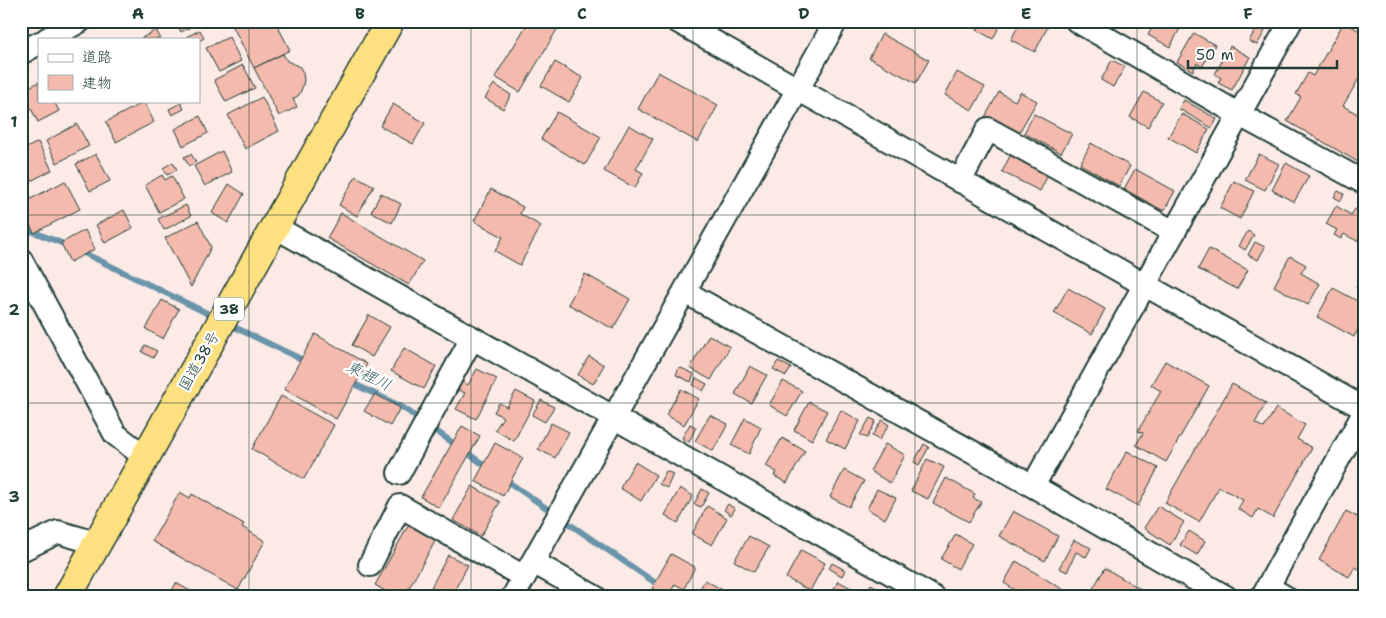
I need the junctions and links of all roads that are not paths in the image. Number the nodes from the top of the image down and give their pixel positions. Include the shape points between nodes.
1 (80, 21) edge
2 (390, 21) edge
3 (677, 21) edge
4 (836, 21) edge
5 (1077, 21) edge
6 (1291, 21) edge
7 (44, 35) edge
8 (38, 40) edge
9 (21, 53) edge
10 (797, 90) junction
11 (1240, 115) junction
12 (960, 181) junction
13 (1365, 183) edge
14 (275, 227) junction
15 (1174, 232) junction
16 (21, 260) edge
17 (1144, 285) junction
18 (685, 292) junction
19 (472, 338) junction
20 (1365, 410) edge
21 (614, 417) junction
22 (145, 457) junction
23 (399, 473) dead end
24 (1034, 486) junction
25 (96, 543) junction
26 (21, 550) edge
27 (370, 565) dead end
28 (529, 569) junction
29 (1272, 593) edge
30 (67, 597) edge
31 (513, 597) edge
32 (595, 597) edge
33 (932, 597) edge
34 (1226, 597) edge

1 - 7 street
2 - 14 highway, 国道38号 / 38
3 - 10 street
4 - 10 street
5 - 11 street
6 - 11 street
8 - 9 street
10 - 12 street
10 - 18 street
11 - 13 street
11 - 15 street
12 - 15 street via 988,129
12 - 17 street
14 - 19 street
14 - 22 highway, 国道38号 / 38
15 - 17 street
16 - 22 street via 115,434
17 - 20 street
17 - 24 street
18 - 21 street
18 - 24 street
19 - 21 street
19 - 23 street
20 - 29 street
21 - 28 street
21 - 33 street
22 - 25 highway, 国道38号 / 38
24 - 34 street
25 - 26 street via 58,532
25 - 30 highway, 国道38号 / 38
27 - 28 street via 400,506
28 - 31 street
28 - 32 street

